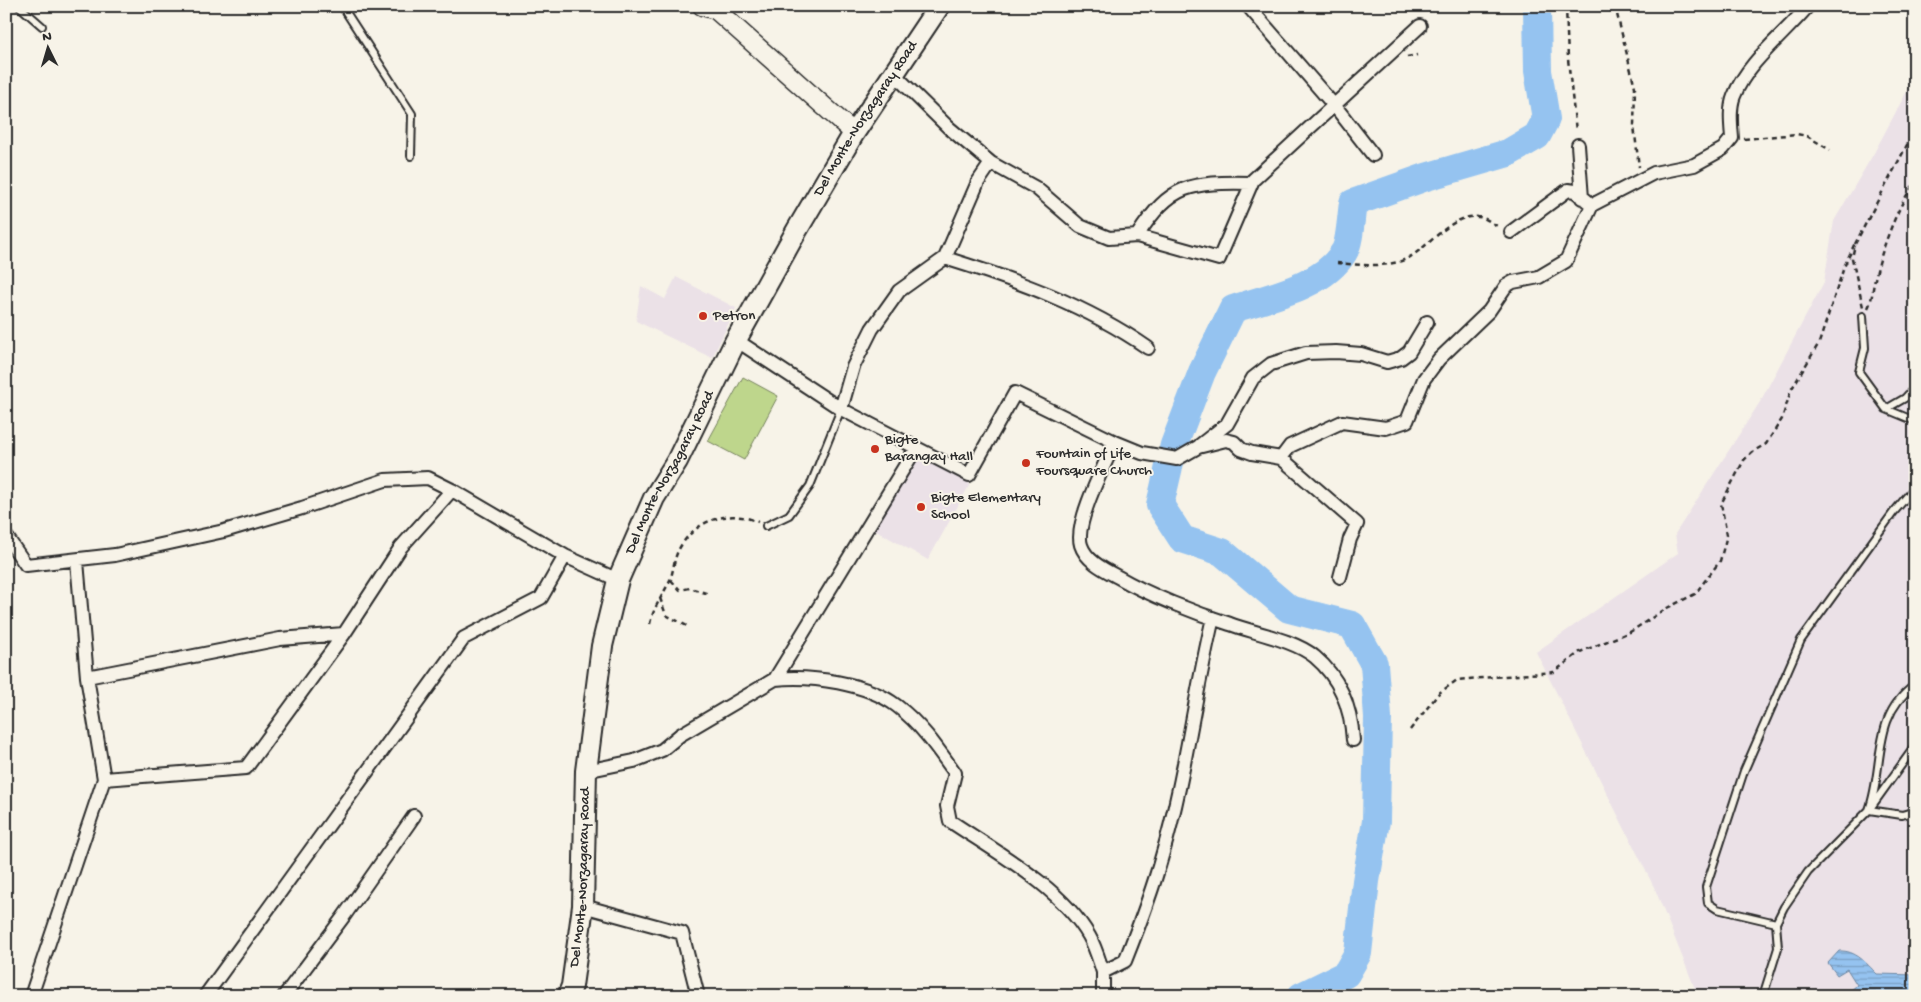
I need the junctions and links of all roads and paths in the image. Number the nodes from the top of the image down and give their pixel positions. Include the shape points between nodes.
1 (18, 6) edge
2 (342, 6) edge
3 (702, 6) edge
4 (939, 6) edge
5 (1248, 6) edge
6 (1566, 6) edge
7 (1615, 6) edge
8 (1808, 6) edge
9 (42, 26) dead end
10 (1420, 26) dead end
11 (893, 73) junction
12 (1333, 104) junction
13 (1915, 125) edge
14 (854, 133) junction
15 (1732, 138) junction
16 (1578, 145) joint
17 (1830, 150) dead end
18 (1374, 155) dead end
19 (411, 156) dead end
20 (991, 163) junction
21 (1642, 180) junction
22 (1251, 183) junction
23 (1915, 183) edge
24 (1587, 202) junction
25 (1510, 232) joint
26 (1137, 236) junction
27 (1855, 243) junction
28 (945, 258) junction
29 (1337, 263) dead end
30 (1863, 316) junction
31 (1426, 322) dead end
32 (736, 340) junction
33 (1148, 348) dead end
34 (1915, 387) edge
35 (841, 409) junction
36 (1886, 409) junction
37 (1915, 421) edge
38 (1115, 442) junction
39 (1198, 447) junction
40 (916, 448) junction
41 (1282, 458) junction
42 (1915, 488) edge
43 (452, 490) junction
44 (766, 526) joint
45 (6, 536) edge
46 (564, 556) junction
47 (77, 561) junction
48 (1340, 578) dead end
49 (618, 580) junction
50 (671, 580) junction
51 (709, 594) dead end
52 (660, 598) junction
53 (1213, 618) junction
54 (650, 624) dead end
55 (690, 627) dead end
56 (344, 634) junction
57 (88, 677) junction
58 (775, 679) junction
59 (1915, 685) edge
60 (1410, 730) dead end
61 (1353, 740) dead end
62 (1915, 746) edge
63 (586, 770) junction
64 (104, 779) junction
65 (1869, 810) junction
66 (1915, 811) edge
67 (414, 816) dead end
68 (583, 906) junction
69 (1776, 923) junction
70 (1103, 972) junction
71 (1764, 994) edge
72 (31, 996) edge
73 (205, 996) edge
74 (284, 996) edge
75 (568, 996) edge
76 (698, 996) edge
77 (1103, 996) edge

1 - 9 lane
2 - 19 lane via 412,114
3 - 14 street via 716,10
4 - 11 main road, Del Monte-Norzagaray Road
5 - 12 street
6 - 16 path via 1568,59
7 - 21 path via 1635,87 1634,126
8 - 15 street via 1754,64 1734,96 1730,123
10 - 12 street
11 - 14 main road, Del Monte-Norzagaray Road
11 - 20 street via 948,127
12 - 18 street
12 - 22 street
13 - 27 path
14 - 32 main road, Del Monte-Norzagaray Road
15 - 17 path via 1797,134 1807,136
15 - 21 street via 1723,149 1694,165 1654,173
16 - 24 street
20 - 26 street via 1036,188 1080,226 1109,238
20 - 28 street via 978,182
21 - 24 street
22 - 26 street via 1210,182 1184,188 1167,198 1152,213
22 - 26 street via 1219,259
23 - 30 path via 1889,236 1872,299
24 - 25 street via 1575,191 1565,191
24 - 41 street via 1566,261 1539,277 1506,286 1490,311 1429,372 1407,421 1386,428 1342,422 1290,446
25 - 29 path via 1478,216 1448,225 1405,260 1383,264
27 - 30 path via 1852,258
27 - 60 path via 1819,344 1791,390 1782,420 1766,444 1744,460 1721,504 1726,535 1720,561 1695,594 1630,632 1580,652 1554,672 1457,680 1439,693
28 - 33 street via 1027,284 1121,330
28 - 35 street via 899,291 872,329 852,367
30 - 36 lane via 1865,348 1859,372
31 - 39 street via 1409,352 1388,362 1360,354 1336,352 1306,353 1271,364 1253,378 1227,424
32 - 35 street
32 - 49 main road, Del Monte-Norzagaray Road via 677,461 654,498
34 - 36 lane via 1905,398
35 - 40 street
35 - 44 lane via 810,486 789,515
36 - 37 lane
38 - 39 street via 1142,453 1176,459
38 - 40 street via 1015,393 969,475
38 - 53 street via 1088,502 1080,531 1081,546 1089,558 1129,584
39 - 41 street via 1226,440 1242,449
40 - 58 street
41 - 48 street via 1357,524
42 - 69 lane via 1893,513 1801,640 1744,771 1712,866 1706,887 1708,903 1717,909
43 - 46 street
43 - 47 street via 428,478 385,480 224,531
43 - 56 street via 401,547
44 - 50 path via 752,519 716,518 693,530 680,548
45 - 47 street via 26,565
46 - 49 street
46 - 73 street via 541,598 464,638
47 - 57 street
49 - 63 main road, Del Monte-Norzagaray Road via 602,646
50 - 51 path via 680,590 690,588
50 - 52 path
52 - 54 path
52 - 55 path via 666,616
53 - 61 street via 1292,644 1314,656 1328,670 1346,698
53 - 70 street via 1163,855 1143,918 1125,960
56 - 57 street via 280,639
56 - 64 street via 246,768
57 - 64 street
58 - 63 street via 680,735 662,750 634,761
58 - 70 street via 823,680 868,691 897,706 930,737 955,773 947,806 950,821 1014,864 1069,908 1090,936
59 - 65 lane via 1892,709 1884,726 1875,793
62 - 65 lane
63 - 68 main road, Del Monte-Norzagaray Road
64 - 72 street
65 - 66 lane via 1902,815
65 - 69 lane via 1808,872
67 - 74 street
68 - 75 main road, Del Monte-Norzagaray Road
68 - 76 street via 682,933
69 - 71 lane via 1778,948
70 - 77 street

